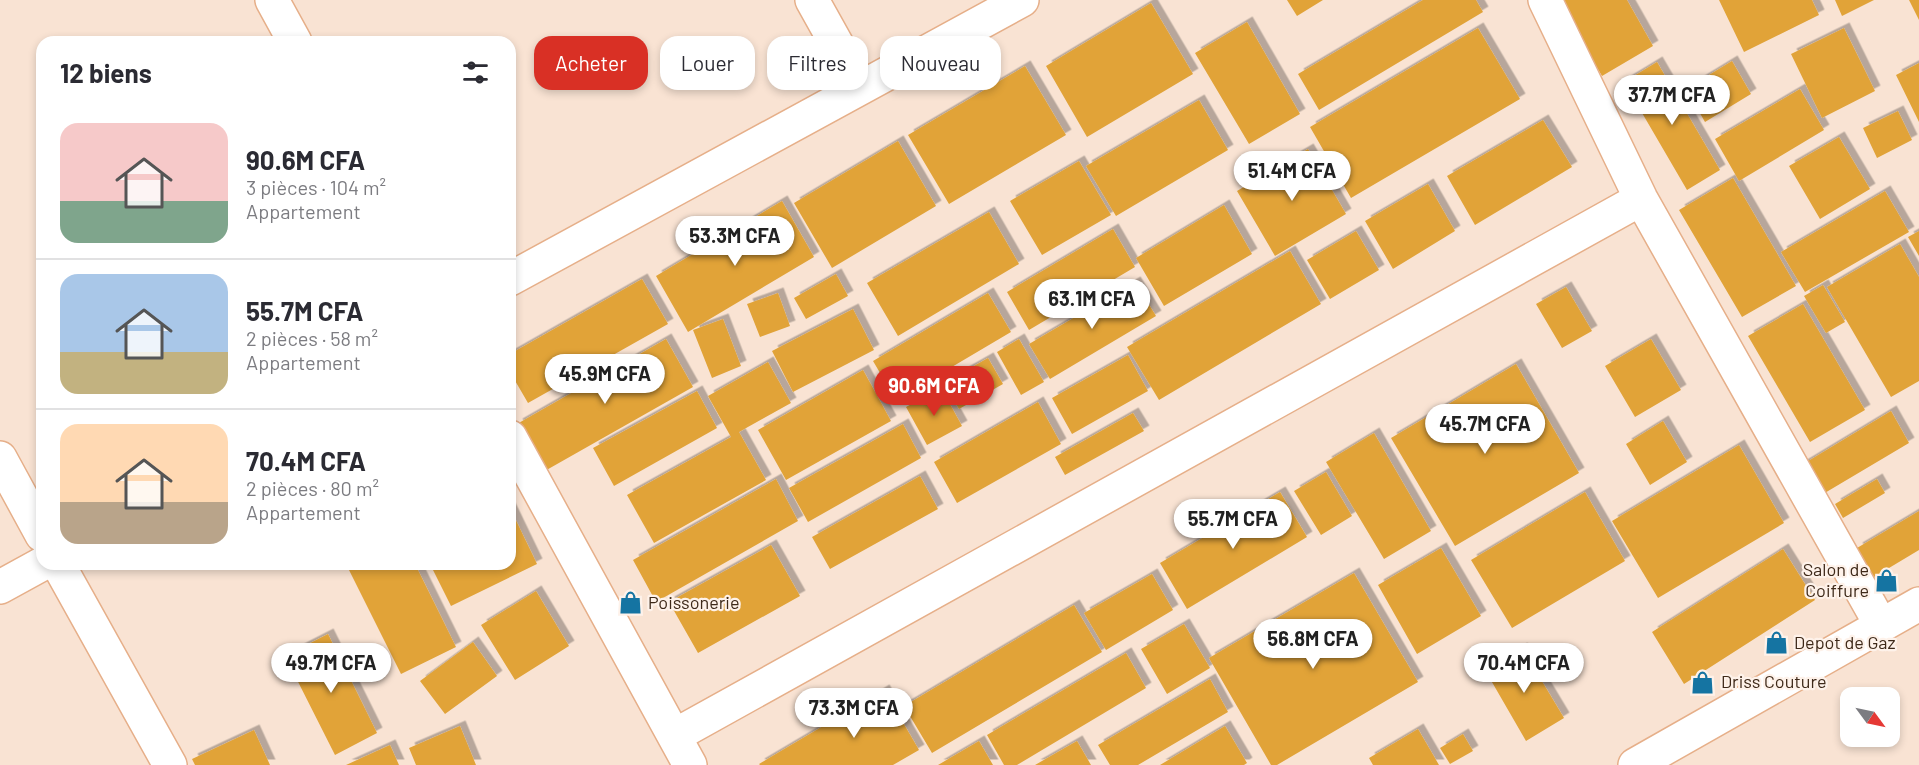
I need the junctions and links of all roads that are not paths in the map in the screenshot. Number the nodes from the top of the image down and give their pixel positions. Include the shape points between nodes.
1 (272, 0) edge
2 (812, 0) edge
3 (1022, 0) edge
4 (1545, 0) edge
5 (292, 36) edge
6 (833, 36) edge
7 (868, 82) edge
8 (854, 90) edge
9 (1641, 200) junction
10 (516, 276) edge
11 (516, 448) edge
12 (0, 458) edge
13 (36, 524) edge
14 (36, 567) edge
15 (61, 570) edge
16 (0, 587) edge
17 (1919, 604) edge
18 (1881, 625) junction
19 (674, 736) junction
20 (170, 765) edge
21 (690, 765) edge
22 (1635, 765) edge

1 - 5 street
2 - 6 street
3 - 7 street
4 - 9 street
8 - 10 street
9 - 18 street
9 - 19 street
11 - 19 street
12 - 13 street
14 - 16 street
15 - 20 street
17 - 18 street
18 - 22 street
19 - 21 street

